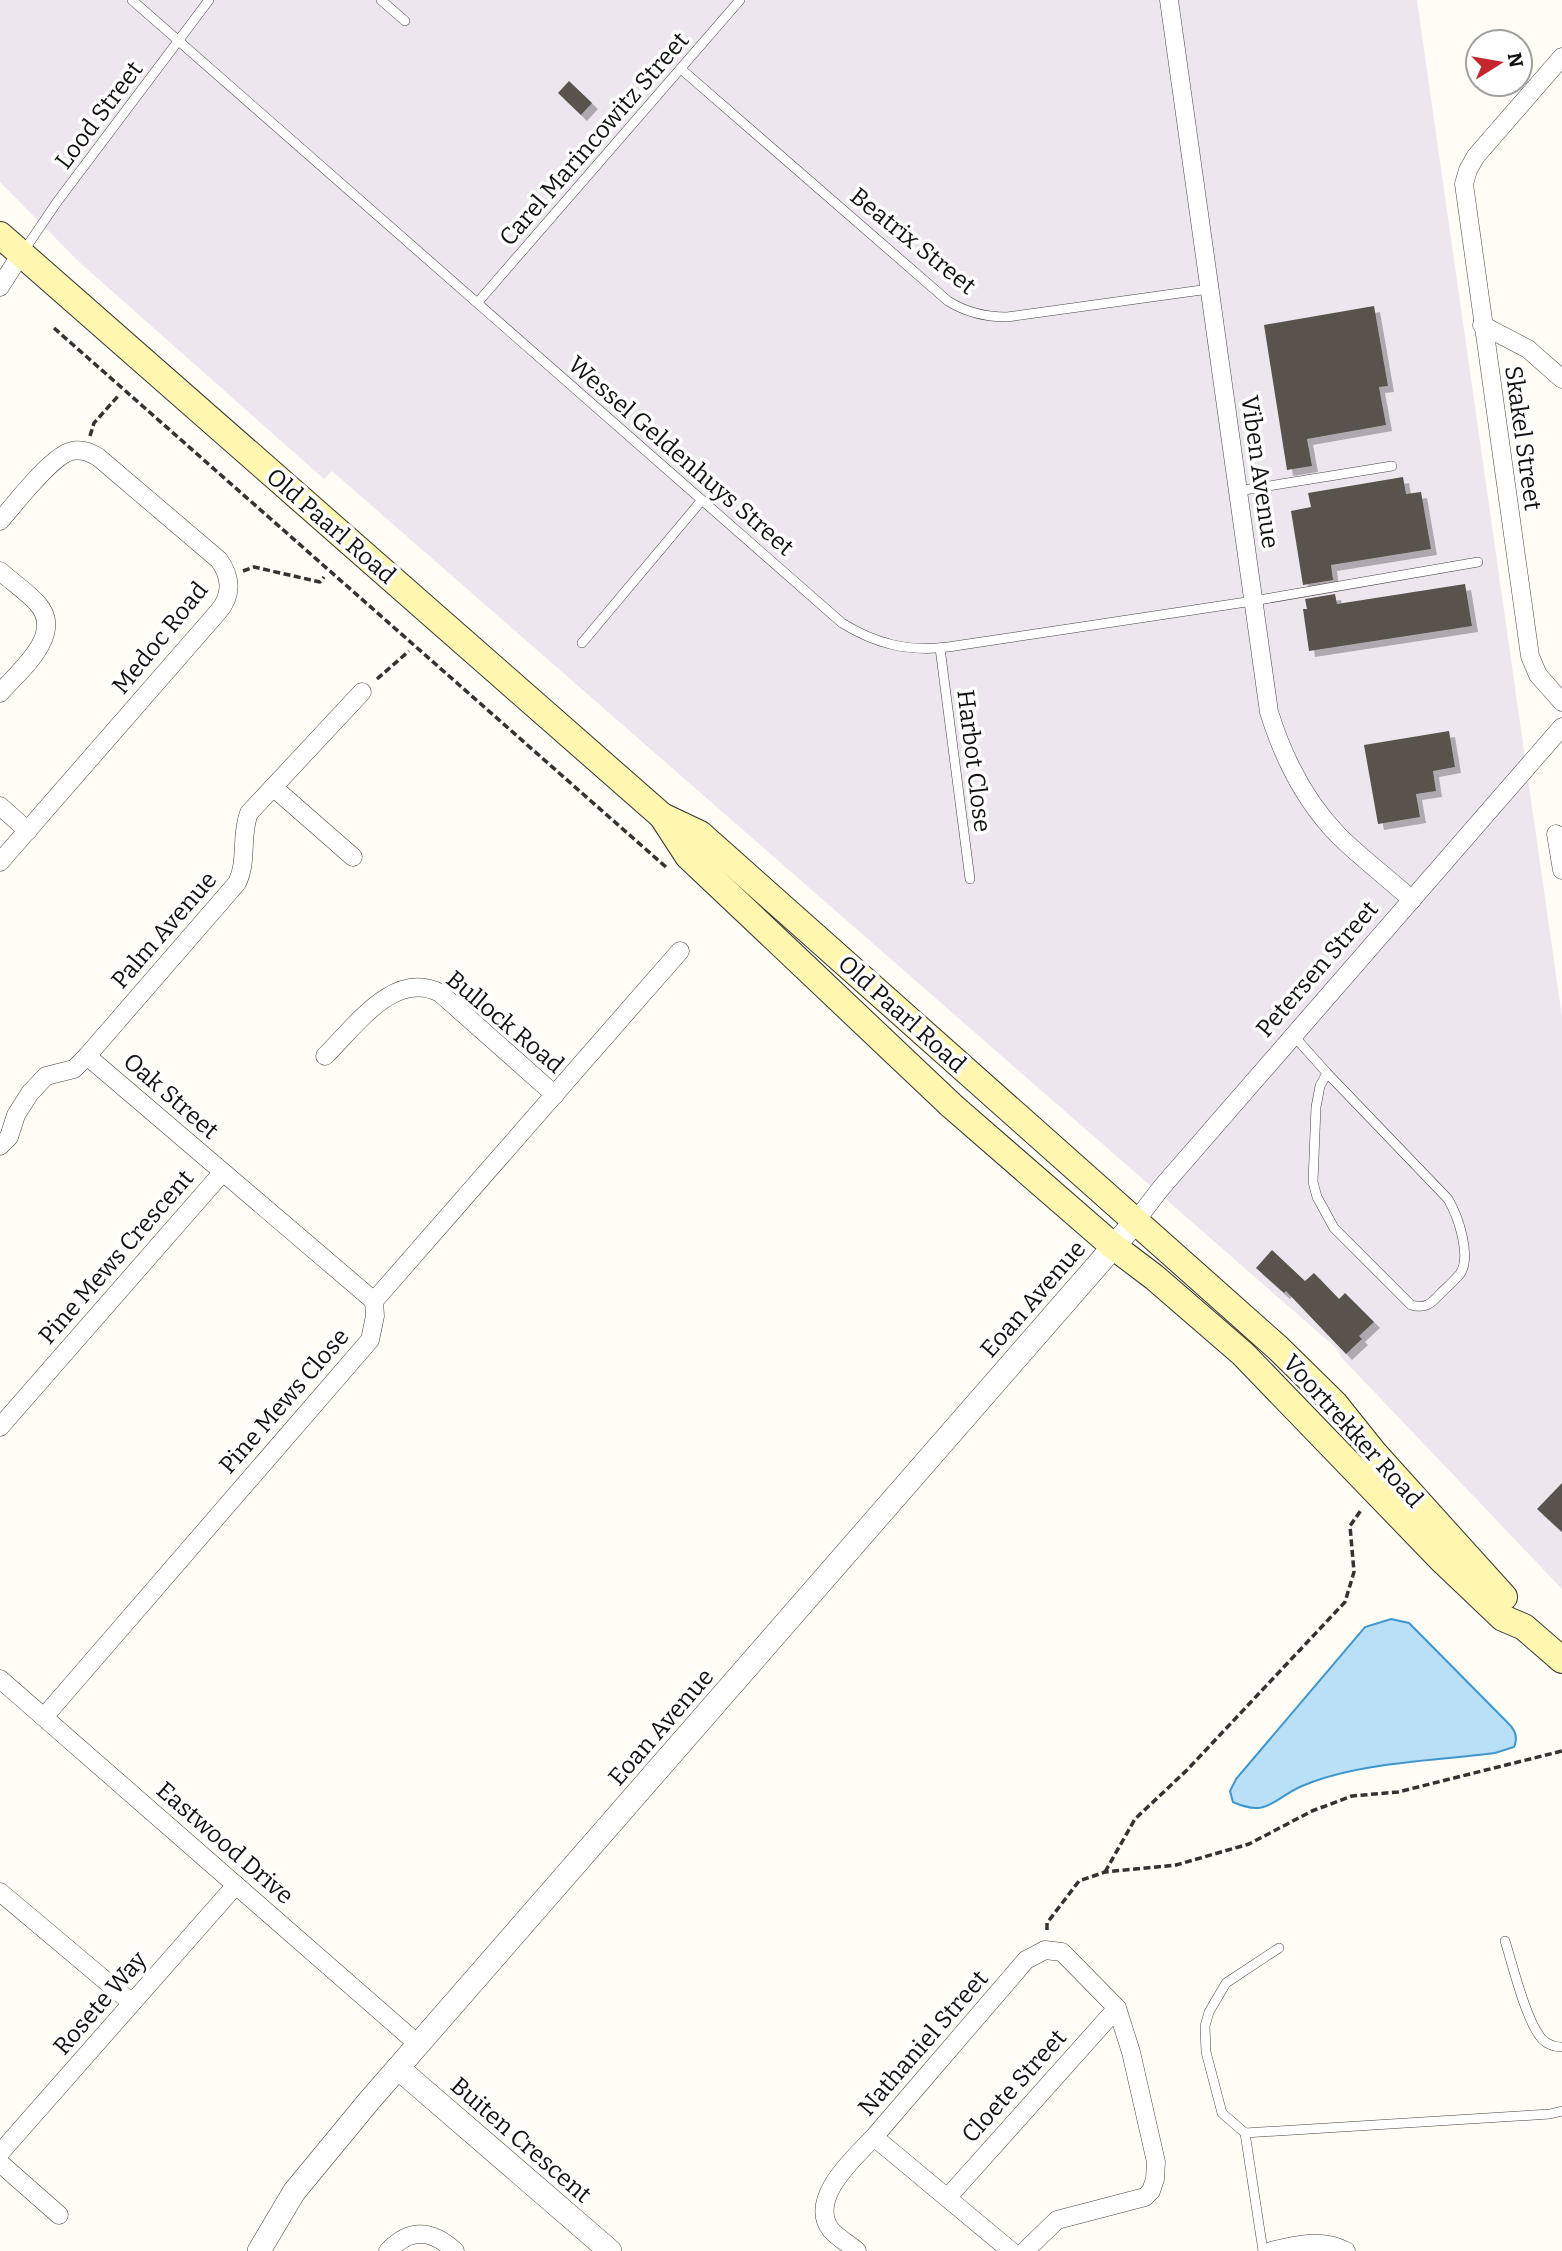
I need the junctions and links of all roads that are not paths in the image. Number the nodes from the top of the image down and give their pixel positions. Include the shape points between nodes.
1 (132, 0) edge
2 (209, 0) edge
3 (381, 0) edge
4 (740, 0) edge
5 (1168, 0) edge
6 (405, 21) dead end
7 (179, 41) junction
8 (1562, 58) edge
9 (681, 69) junction
10 (0, 236) edge
11 (22, 254) junction
12 (0, 288) edge
13 (1209, 289) junction
14 (478, 302) junction
15 (1482, 325) junction
16 (1562, 379) edge
17 (1392, 467) dead end
18 (1238, 491) junction
19 (702, 500) junction
20 (0, 521) edge
21 (1478, 562) dead end
22 (0, 571) edge
23 (1253, 601) junction
24 (582, 643) dead end
25 (940, 648) junction
26 (362, 692) road end
27 (0, 693) edge
28 (1562, 702) edge
29 (1562, 727) edge
30 (273, 788) junction
31 (0, 806) edge
32 (662, 816) junction
33 (28, 831) junction
34 (1556, 834) dead end
35 (353, 857) dead end
36 (0, 862) edge
37 (1562, 870) edge
38 (970, 879) dead end
39 (1412, 900) junction
40 (680, 951) dead end
41 (1293, 1035) junction
42 (87, 1056) junction
43 (325, 1056) dead end
44 (1326, 1073) junction
45 (555, 1094) junction
46 (0, 1146) edge
47 (222, 1173) junction
48 (1135, 1222) junction
49 (1113, 1246) junction
50 (374, 1301) junction
51 (0, 1427) edge
52 (1524, 1627) junction
53 (1562, 1660) edge
54 (0, 1679) edge
55 (44, 1717) junction
56 (236, 1885) junction
57 (0, 1892) edge
58 (1505, 1941) dead end
59 (1279, 1948) dead end
60 (132, 2003) junction
61 (1117, 2008) junction
62 (419, 2045) junction
63 (1562, 2047) edge
64 (398, 2068) junction
65 (1562, 2111) edge
66 (1550, 2114) junction
67 (1562, 2117) edge
68 (1245, 2133) junction
69 (874, 2137) junction
70 (0, 2153) edge
71 (0, 2163) edge
72 (948, 2197) junction
73 (60, 2215) dead end
74 (259, 2251) edge
75 (388, 2251) edge
76 (456, 2251) edge
77 (610, 2251) edge
78 (857, 2251) edge
79 (1011, 2251) edge
80 (1025, 2251) edge
81 (1263, 2251) edge
82 (1271, 2251) edge
83 (1346, 2251) edge

1 - 7 lane, Wessel Geldenhuys Street
2 - 7 lane, Lood Street
3 - 6 lane
4 - 9 lane, Carel Marincowitz Street
5 - 13 street, Viben Avenue
7 - 11 lane, Lood Street
7 - 14 lane, Wessel Geldenhuys Street
8 - 15 street, Skakel Street via 1468,170 1465,200
9 - 13 lane, Beatrix Street via 948,301 970,312 1007,317
9 - 14 lane, Carel Marincowitz Street
10 - 11 main road, Old Paarl Road
11 - 12 street
11 - 32 main road, Old Paarl Road
13 - 18 street, Viben Avenue
14 - 19 lane, Wessel Geldenhuys Street
15 - 16 street via 1528,349
15 - 28 street, Skakel Street via 1530,656 1538,675
17 - 18 lane
18 - 23 street, Viben Avenue
19 - 24 lane
19 - 25 lane, Wessel Geldenhuys Street via 842,623 897,647
20 - 33 street, Medoc Road via 56,458 72,450 87,451 219,560 228,576 223,606
21 - 23 lane, Wessel Geldenhuys Street
22 - 27 street via 38,604 46,630 41,645
23 - 25 lane, Wessel Geldenhuys Street
23 - 39 street, Viben Avenue via 1269,712 1288,763 1338,835
25 - 38 lane, Harbot Close
26 - 30 street, Palm Avenue
29 - 39 street, Petersen Street
30 - 35 street
30 - 42 street, Palm Avenue via 247,817 243,867 237,883
31 - 33 street
32 - 48 main road, Old Paarl Road via 699,834
32 - 49 main road, Old Paarl Road via 688,856 952,1106
33 - 36 street, Medoc Road
34 - 37 street
39 - 41 street, Petersen Street
40 - 45 street
41 - 44 lane
41 - 48 street, Petersen Street
42 - 46 street, Palm Avenue via 74,1069 47,1076 38,1084
42 - 47 street, Oak Street
43 - 45 street, Bullock Road via 383,999 421,986 440,993
44 - 44 lane via 1316,1107 1313,1182 1317,1197 1334,1228 1411,1305 1432,1304 1461,1272 1464,1259 1456,1212
45 - 50 street
47 - 50 street, Pine Mews Crescent
47 - 51 street, Pine Mews Crescent
48 - 49 street, Petersen Street
48 - 52 main road, Voortrekker Road via 1335,1404 1511,1604
49 - 52 main road, Voortrekker Road via 1243,1354 1440,1558 1503,1618
49 - 62 street, Eoan Avenue
50 - 55 street, Pine Mews Close via 370,1340
52 - 53 main road, Voortrekker Road
54 - 55 street, Eastwood Drive
55 - 56 street, Eastwood Drive
56 - 60 street, Rosete Way
56 - 62 street, Eastwood Drive
57 - 60 street
58 - 63 lane via 1541,2038 1550,2046
59 - 68 lane via 1226,1983 1205,2026 1206,2052 1222,2113
60 - 70 street, Rosete Way
61 - 69 street, Nathaniel Street via 1062,1952 1045,1950 1026,1960
61 - 72 street, Cloete Street
61 - 80 street via 1156,2162 1151,2191 1134,2201 1057,2220
62 - 64 street, Eoan Avenue
64 - 74 street, Eoan Avenue via 305,2177
64 - 77 street, Buiten Crescent
65 - 66 lane
66 - 67 lane
66 - 68 lane
68 - 81 lane
69 - 72 street
69 - 78 street, Nathaniel Street via 825,2195 830,2228
71 - 73 street
72 - 79 street
75 - 76 street via 403,2239 421,2234 441,2238
82 - 83 street via 1322,2244

